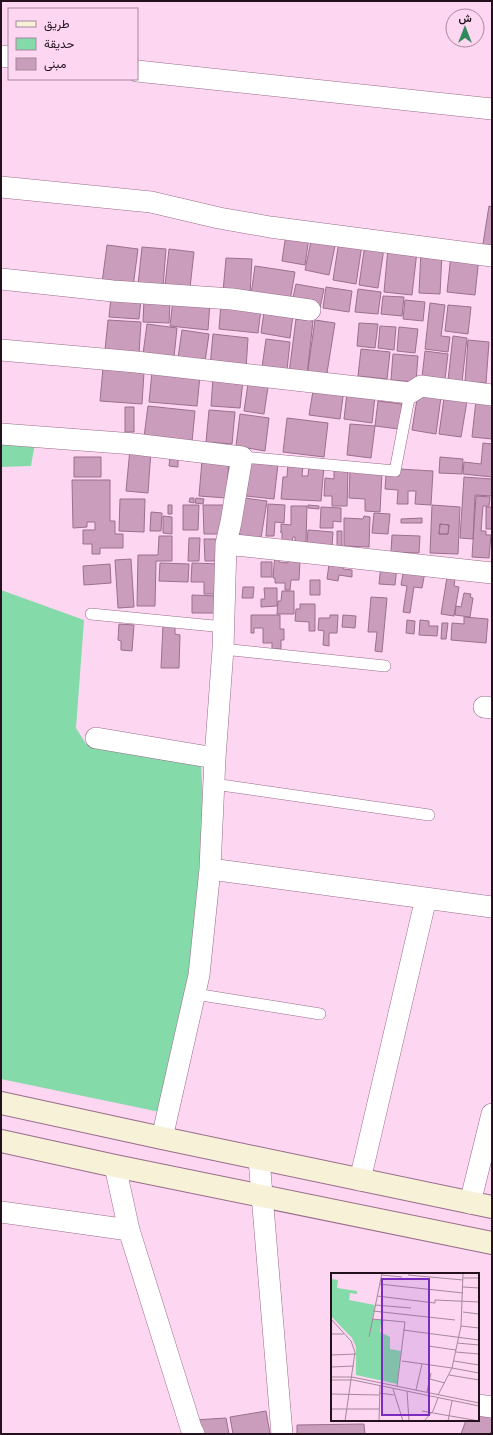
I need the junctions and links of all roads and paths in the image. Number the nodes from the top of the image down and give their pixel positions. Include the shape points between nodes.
1 (138, 71) edge
2 (492, 109) edge
3 (1, 187) edge
4 (492, 256) edge
5 (1, 279) edge
6 (310, 310) dead end
7 (1, 350) edge
8 (410, 393) junction
9 (492, 395) edge
10 (1, 434) edge
11 (242, 458) junction
12 (226, 544) junction
13 (492, 573) edge
14 (91, 614) dead end
15 (224, 627) junction
16 (224, 649) junction
17 (385, 666) dead end
18 (96, 738) dead end
19 (215, 758) junction
20 (214, 784) junction
21 (429, 815) dead end
22 (210, 869) junction
23 (426, 898) junction
24 (492, 907) edge
25 (195, 994) junction
26 (320, 1014) dead end
27 (1, 1103) edge
28 (492, 1114) edge
29 (162, 1138) junction
30 (1, 1141) edge
31 (259, 1159) junction
32 (115, 1166) junction
33 (360, 1180) junction
34 (263, 1196) junction
35 (470, 1203) junction
36 (492, 1207) edge
37 (1, 1212) edge
38 (129, 1230) junction
39 (492, 1244) edge
40 (479, 1405) edge
41 (492, 1407) edge
42 (189, 1432) edge
43 (282, 1434) edge

1 - 2 street
3 - 4 street via 151,202 270,227
5 - 6 street via 232,299
7 - 8 street via 144,363
8 - 9 street via 421,386
8 - 11 lane via 395,471
10 - 11 street via 134,444
11 - 12 street
12 - 13 street
12 - 15 street
14 - 15 lane
15 - 16 street
16 - 17 lane
16 - 19 street
18 - 19 street
19 - 20 street
20 - 21 lane
20 - 22 street
22 - 23 street
22 - 25 street
23 - 24 street
23 - 33 street
25 - 26 lane
25 - 29 street
27 - 29 main road
28 - 35 street
29 - 31 main road
30 - 32 main road
31 - 33 main road
31 - 34 street
32 - 34 main road
32 - 38 street
33 - 35 main road
34 - 39 main road
34 - 43 street
35 - 36 main road
37 - 38 street
38 - 42 street
40 - 41 street

